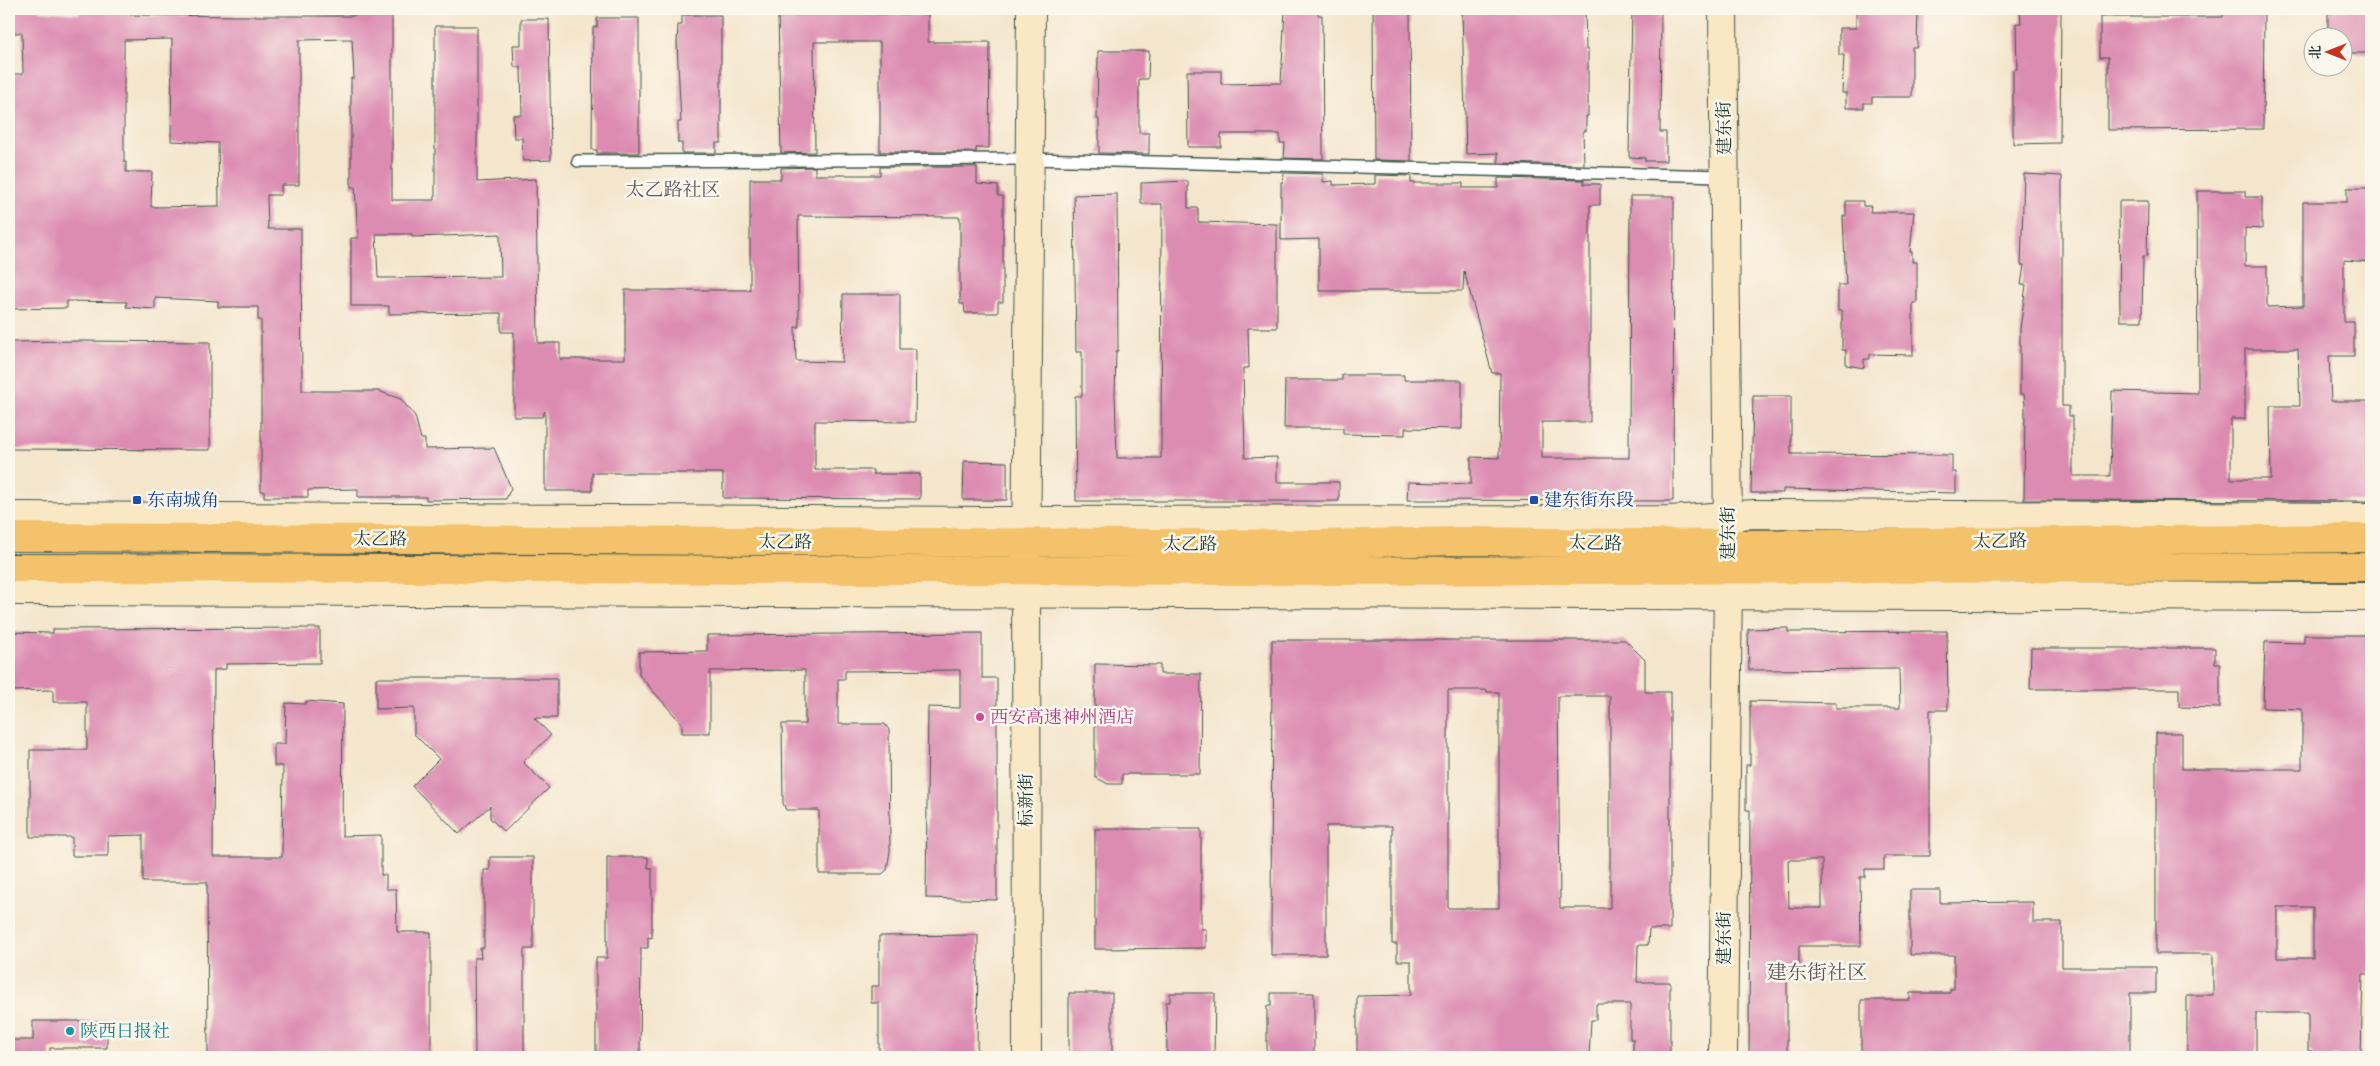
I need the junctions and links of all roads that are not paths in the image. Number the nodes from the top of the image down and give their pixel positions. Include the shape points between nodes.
1 (1031, 9) edge
2 (1722, 9) edge
3 (1030, 159) junction
4 (578, 161) dead end
5 (1724, 176) junction
6 (9, 516) edge
7 (1728, 516) junction
8 (2371, 517) edge
9 (9, 537) edge
10 (2371, 538) edge
11 (1728, 556) junction
12 (1026, 557) junction
13 (2371, 567) edge
14 (9, 568) edge
15 (9, 591) edge
16 (1727, 596) junction
17 (2371, 597) edge
18 (1027, 1057) edge
19 (1723, 1057) edge

1 - 3 main road, 标新街
2 - 5 main road, 建东街
3 - 4 lane
3 - 5 lane
3 - 12 main road, 标新街
5 - 7 main road, 建东街
6 - 12 main road
7 - 8 main road
7 - 11 main road, 建东街
7 - 12 main road
9 - 12 main road, 太乙路
10 - 11 main road, 太乙路
11 - 12 main road, 太乙路 via 1472,541 1318,544
11 - 13 main road, 太乙路
11 - 16 main road, 建东街
12 - 14 main road, 太乙路
12 - 15 main road
12 - 16 main road
12 - 18 main road, 标新街
16 - 17 main road
16 - 19 main road, 建东街

